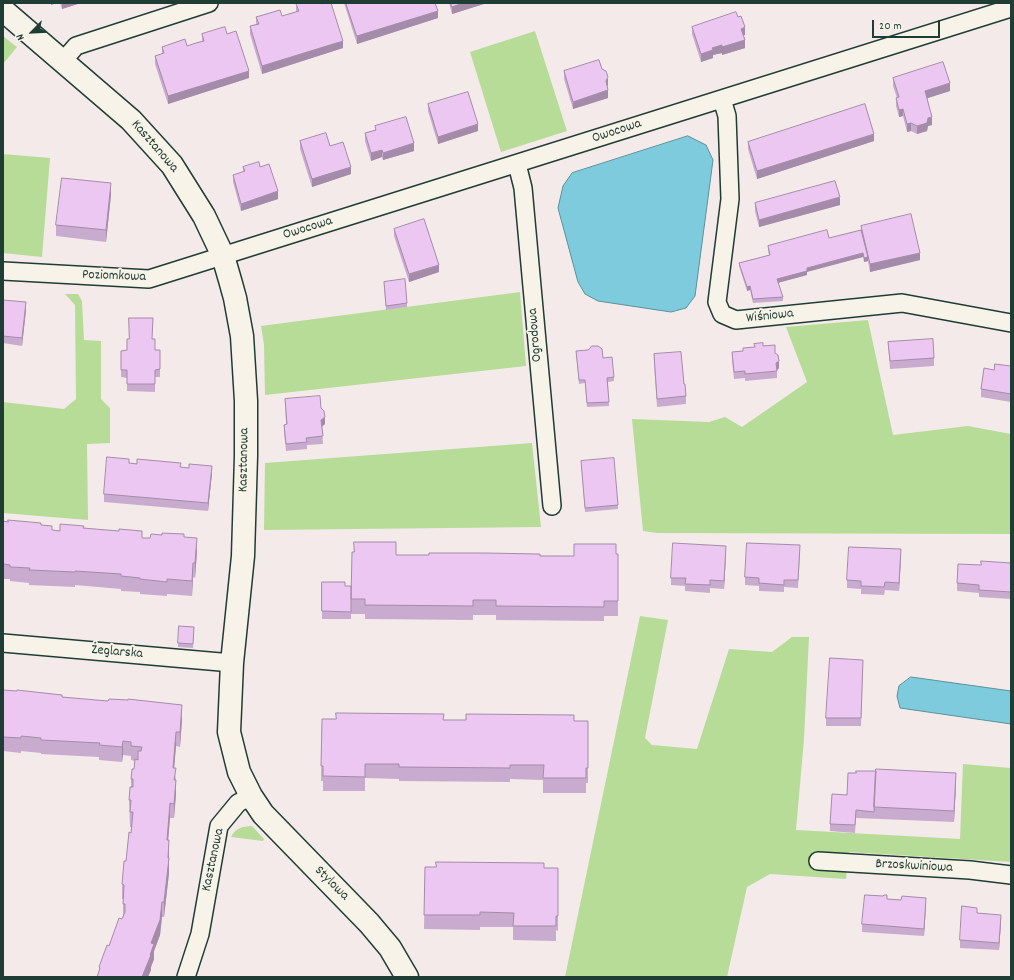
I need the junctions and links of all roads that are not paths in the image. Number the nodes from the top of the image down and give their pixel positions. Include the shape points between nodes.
1 (209, 3) edge
2 (1011, 8) edge
3 (3, 10) edge
4 (63, 61) junction
5 (722, 99) junction
6 (517, 164) junction
7 (223, 256) junction
8 (3, 271) edge
9 (1011, 323) edge
10 (552, 506) dead end
11 (3, 643) edge
12 (232, 663) junction
13 (251, 796) junction
14 (818, 861) dead end
15 (1011, 875) edge
16 (186, 977) edge
17 (407, 977) edge

1 - 4 street via 76,46
2 - 5 street, Owocowa
3 - 4 street, Kasztanowa
4 - 7 street, Kasztanowa via 131,120 172,165 204,216
5 - 6 street, Owocowa
5 - 9 street, Wiśniowa via 727,116 730,199 717,302 722,314 736,320 902,303
6 - 7 street, Owocowa
6 - 10 street, Ogrodowa via 523,188
7 - 8 street, Poziomkowa via 148,279
7 - 12 street, Kasztanowa via 242,336 246,401 242,556
11 - 12 street, Żeglarska
12 - 13 street, Kasztanowa via 229,732 239,772
13 - 16 street, Kasztanowa via 238,803 219,826 200,934
13 - 17 street, Stylowa via 262,814 370,923 390,948
14 - 15 street, Brzoskwiniowa via 970,870

